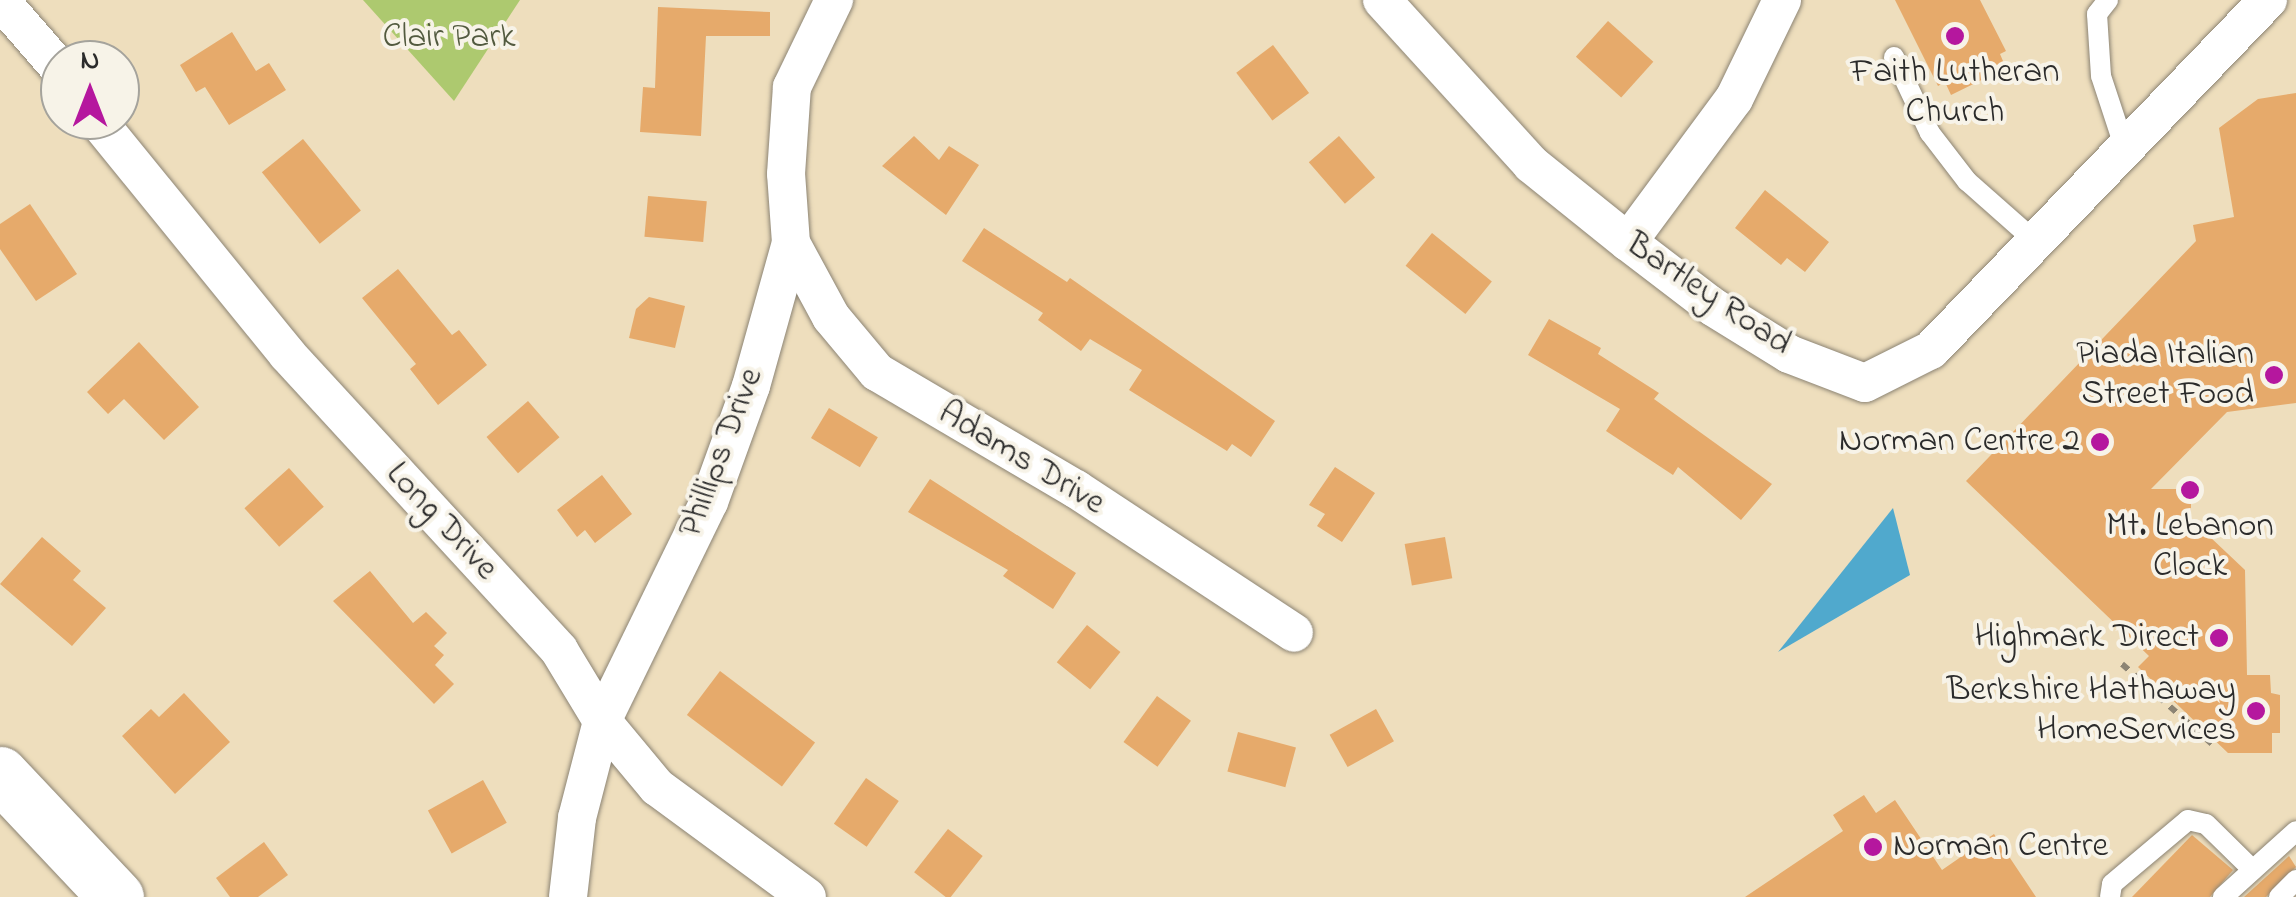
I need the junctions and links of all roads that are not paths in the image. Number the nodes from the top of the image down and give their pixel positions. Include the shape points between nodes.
1 (0, 0) edge
2 (834, 0) edge
3 (1382, 0) edge
4 (1782, 0) edge
5 (2108, 0) edge
6 (2268, 0) edge
7 (40, 47) edge
8 (1894, 57) dead end
9 (113, 140) edge
10 (2125, 149) junction
11 (1628, 242) junction
12 (2036, 242) junction
13 (791, 243) junction
14 (1294, 633) dead end
15 (602, 721) junction
16 (0, 774) edge
17 (2296, 831) edge
18 (2252, 869) junction
19 (2296, 880) edge
20 (116, 897) edge
21 (568, 897) edge
22 (807, 897) edge
23 (2110, 897) edge
24 (2223, 897) edge
25 (2278, 897) edge

1 - 7 street
2 - 13 street, Phillips Drive via 792,87 786,174
3 - 11 street, Bartley Road via 1531,164
4 - 11 street via 1734,99
5 - 10 lane via 2096,14 2101,76
6 - 10 street, Bartley Road
8 - 12 lane via 1930,133 1958,169
9 - 15 street, Long Drive via 288,354 559,650
10 - 12 street, Bartley Road
11 - 12 street, Bartley Road via 1789,354 1866,383 1931,350
13 - 14 street, Adams Drive via 831,316 877,372 1076,489
13 - 15 street, Phillips Drive via 709,502
15 - 21 street, Phillips Drive via 577,818
15 - 22 street, Long Drive via 657,787
16 - 20 street
17 - 18 lane
18 - 23 lane via 2206,824 2188,820 2112,884
18 - 24 lane
19 - 25 lane

